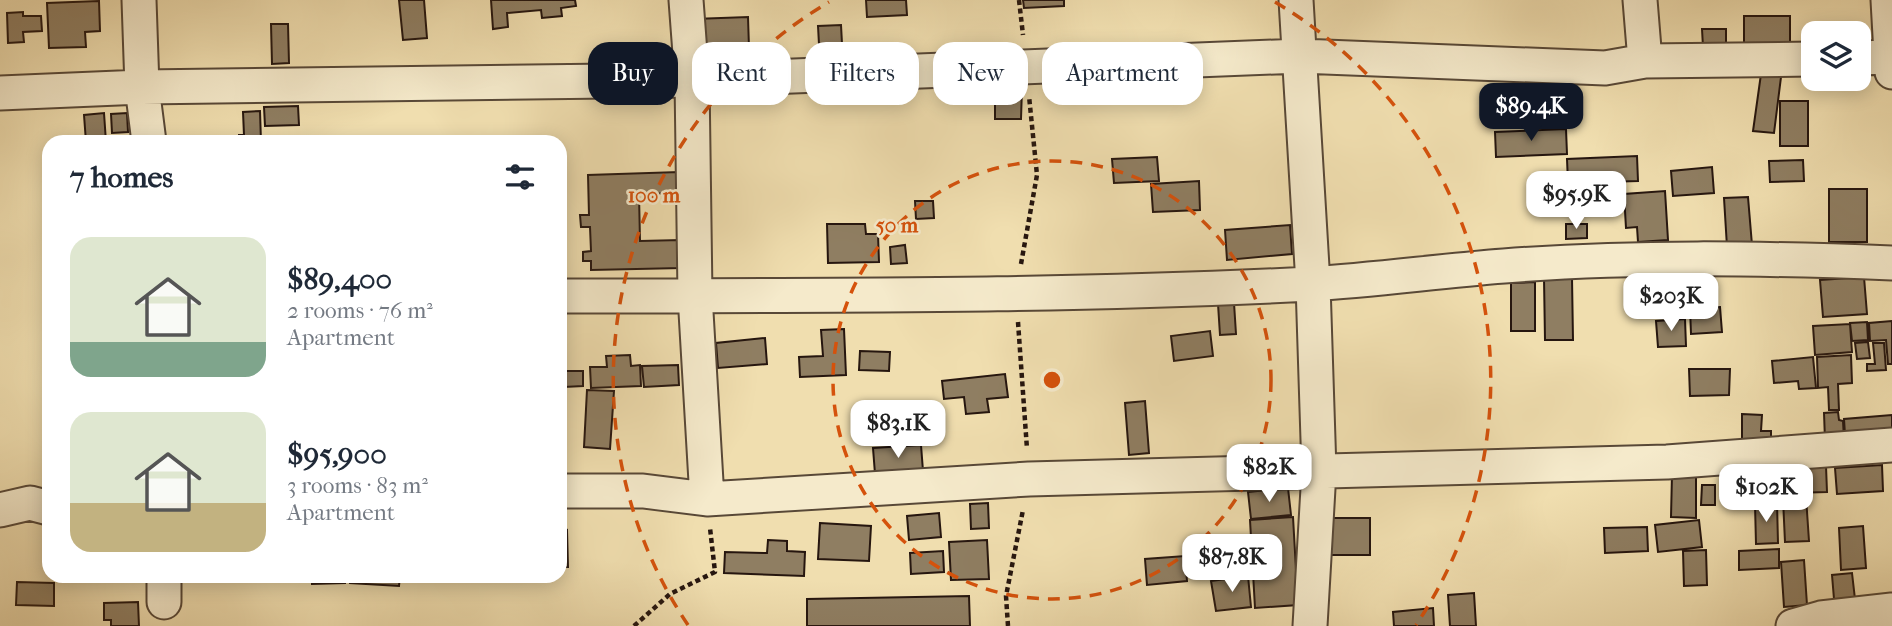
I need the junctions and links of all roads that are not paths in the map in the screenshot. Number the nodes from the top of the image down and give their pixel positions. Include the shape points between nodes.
1 (139, 0) edge
2 (686, 0) edge
3 (1296, 0) edge
4 (1640, 0) edge
5 (1888, 0) edge
6 (1300, 56) junction
7 (1801, 59) edge
8 (1645, 61) junction
9 (1880, 62) edge
10 (791, 76) edge
11 (692, 80) joint
12 (142, 87) junction
13 (0, 93) edge
14 (692, 105) edge
15 (148, 135) edge
16 (1892, 263) edge
17 (1313, 284) junction
18 (695, 295) junction
19 (567, 296) edge
20 (1892, 445) edge
21 (1319, 471) junction
22 (567, 491) edge
23 (707, 499) junction
24 (42, 506) edge
25 (0, 510) edge
26 (1892, 610) edge
27 (1310, 626) edge
28 (1793, 626) edge

1 - 12 street
2 - 11 street
3 - 6 street
4 - 8 street
5 - 9 street
6 - 8 street via 1605,68
6 - 10 street
6 - 17 street
7 - 8 street
11 - 12 street
12 - 13 street
12 - 15 street
14 - 18 street
16 - 17 street via 1796,259 1588,262 1506,265
17 - 18 street via 1016,295
17 - 21 street
18 - 19 street
18 - 23 street
20 - 21 street via 1667,462
21 - 23 street via 1029,479
21 - 27 street
22 - 23 street via 643,491
24 - 25 street via 30,503
26 - 28 street

